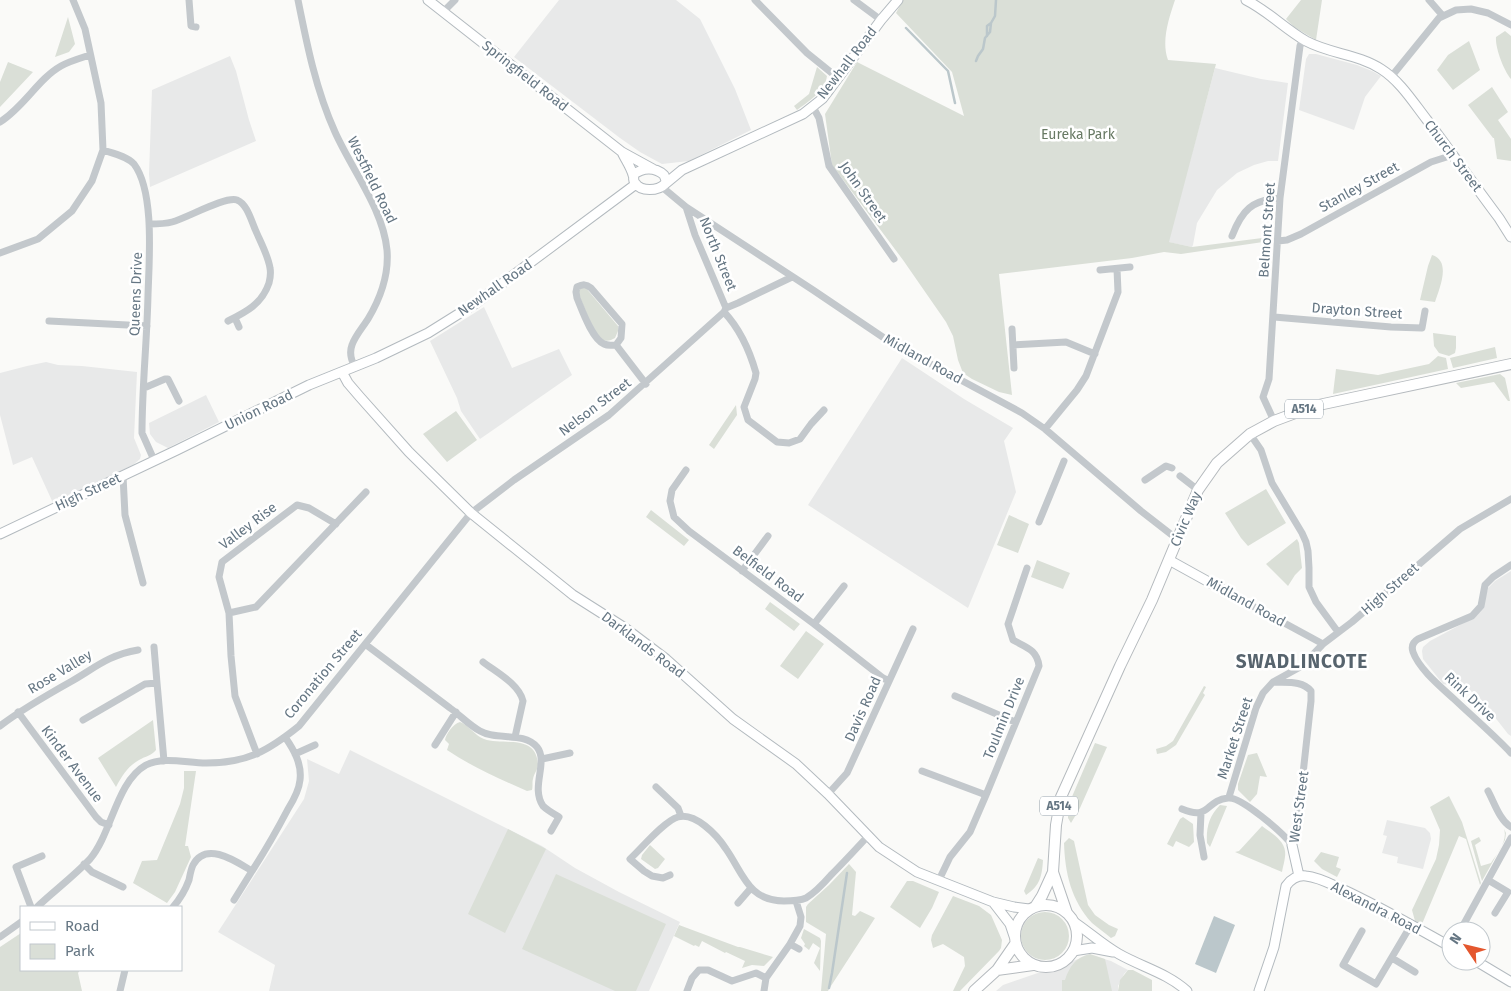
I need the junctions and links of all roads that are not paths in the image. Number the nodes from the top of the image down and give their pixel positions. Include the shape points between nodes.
1 (73, 0) edge
2 (189, 0) edge
3 (298, 0) edge
4 (428, 0) edge
5 (455, 0) edge
6 (755, 0) edge
7 (854, 0) edge
8 (898, 0) edge
9 (1246, 0) edge
10 (1429, 0) edge
11 (443, 12) junction
12 (1443, 16) junction
13 (881, 20) junction
14 (1511, 25) edge
15 (196, 27) dead end
16 (1303, 39) junction
17 (90, 55) junction
18 (1391, 77) junction
19 (838, 78) junction
20 (813, 107) junction
21 (0, 122) edge
22 (102, 150) junction
23 (622, 152) junction
24 (1453, 155) junction
25 (657, 170) junction
26 (682, 170) junction
27 (633, 175) junction
28 (636, 184) junction
29 (664, 186) junction
30 (1280, 198) junction
31 (686, 207) junction
32 (149, 224) junction
33 (1232, 236) dead end
34 (1511, 237) edge
35 (1278, 242) junction
36 (0, 253) edge
37 (894, 259) dead end
38 (1130, 267) dead end
39 (1117, 269) junction
40 (1100, 270) dead end
41 (792, 277) junction
42 (725, 310) junction
43 (1426, 311) dead end
44 (1274, 318) junction
45 (49, 321) dead end
46 (147, 326) junction
47 (239, 327) dead end
48 (1012, 329) dead end
49 (616, 345) junction
50 (1013, 346) junction
51 (1095, 354) junction
52 (355, 367) junction
53 (1510, 367) edge
54 (1014, 368) dead end
55 (342, 372) junction
56 (646, 384) junction
57 (144, 388) junction
58 (179, 401) dead end
59 (824, 410) dead end
60 (1274, 421) junction
61 (1045, 429) junction
62 (1250, 434) junction
63 (177, 450) joint
64 (154, 460) junction
65 (1064, 461) dead end
66 (1172, 468) dead end
67 (686, 470) dead end
68 (123, 476) junction
69 (1180, 476) dead end
70 (1145, 480) dead end
71 (1198, 490) junction
72 (366, 492) dead end
73 (1511, 499) edge
74 (471, 513) junction
75 (1039, 522) dead end
76 (336, 524) junction
77 (0, 534) edge
78 (768, 536) dead end
79 (1177, 538) junction
80 (1169, 560) junction
81 (1511, 565) edge
82 (1027, 568) dead end
83 (742, 571) junction
84 (144, 584) dead end
85 (844, 586) dead end
86 (1225, 591) joint
87 (229, 613) junction
88 (814, 624) junction
89 (913, 629) dead end
90 (1338, 632) junction
91 (364, 644) junction
92 (1324, 644) junction
93 (154, 647) dead end
94 (138, 650) dead end
95 (483, 662) dead end
96 (889, 681) junction
97 (1273, 682) junction
98 (157, 683) junction
99 (955, 696) dead end
100 (18, 712) junction
101 (456, 712) junction
102 (83, 720) dead end
103 (1015, 722) junction
104 (0, 726) edge
105 (285, 737) junction
106 (515, 737) junction
107 (315, 745) dead end
108 (435, 745) dead end
109 (570, 753) dead end
110 (1511, 753) edge
111 (257, 754) junction
112 (296, 754) junction
113 (542, 759) junction
114 (164, 761) junction
115 (922, 771) dead end
116 (656, 787) dead end
117 (1488, 791) dead end
118 (828, 794) junction
119 (986, 795) junction
120 (1229, 797) junction
121 (1182, 809) dead end
122 (1201, 813) junction
123 (680, 816) junction
124 (110, 825) junction
125 (1511, 827) edge
126 (551, 831) dead end
127 (868, 836) junction
128 (1511, 838) edge
129 (1292, 845) junction
130 (42, 856) dead end
131 (1204, 857) dead end
132 (84, 864) junction
133 (252, 871) junction
134 (1053, 872) junction
135 (670, 875) dead end
136 (1299, 876) junction
137 (939, 880) junction
138 (1488, 880) junction
139 (123, 887) dead end
140 (751, 888) junction
141 (1510, 890) edge
142 (234, 900) dead end
143 (796, 901) junction
144 (738, 902) dead end
145 (993, 902) junction
146 (31, 906) edge
147 (38, 906) edge
148 (174, 906) edge
149 (1032, 908) junction
150 (1067, 913) junction
151 (1494, 913) dead end
152 (1465, 921) edge
153 (1074, 922) junction
154 (20, 923) edge
155 (1411, 925) junction
156 (1362, 931) dead end
157 (0, 937) edge
158 (1015, 940) junction
159 (1441, 942) edge
160 (790, 944) junction
161 (799, 949) dead end
162 (1073, 951) junction
163 (1116, 952) junction
164 (1392, 958) junction
165 (1033, 965) junction
166 (997, 970) junction
167 (1491, 970) edge
168 (125, 971) edge
169 (1415, 972) dead end
170 (766, 978) junction
171 (1511, 982) edge
172 (120, 991) edge
173 (686, 991) edge
174 (764, 991) edge
175 (974, 991) edge
176 (1188, 991) edge
177 (1259, 991) edge

1 - 17 street via 85,29
2 - 15 street via 191,26
3 - 52 street, Westfield Road via 309,53 327,112 370,199 386,241 387,267 382,290 352,344 351,358
4 - 11 street, Springfield Road
5 - 11 street
6 - 19 street via 807,53
7 - 13 street
8 - 13 street, Newhall Road
9 - 16 street, Church Street
10 - 12 street
11 - 23 street, Springfield Road
12 - 14 street via 1456,10 1471,9 1488,13
12 - 18 street
13 - 19 street, Newhall Road
16 - 18 street, Church Street via 1368,62
16 - 30 street, Belmont Street
17 - 21 street via 61,66 46,77
17 - 22 street via 101,103
18 - 24 street, Church Street
19 - 20 street, Newhall Road
20 - 26 street, Newhall Road
20 - 37 street, John Street via 819,118 829,166
22 - 32 street, Queens Drive via 132,162 141,176
22 - 36 street via 92,181 72,211 38,239
23 - 25 street, Springfield Road
23 - 27 street, Springfield Road
24 - 34 street, Church Street
24 - 35 street, Stanley Street via 1431,162 1301,234
25 - 26 street, Newhall Road
25 - 27 street, Newhall Road via 639,170
25 - 29 street via 664,175
26 - 29 street, Newhall Road
27 - 28 street
28 - 29 street via 648,189
28 - 52 street, Newhall Road via 476,303 428,333
29 - 31 street, Midland Road
30 - 33 street via 1264,200 1251,207
30 - 35 street, Belmont Street
31 - 41 street, Midland Road
31 - 42 street, North Street
32 - 46 street, Queens Drive
32 - 47 street via 188,217 225,200 242,203 271,272 264,295 252,308 232,320
35 - 44 street, Belmont Street
38 - 39 street
39 - 40 street
39 - 51 street via 1118,292
41 - 42 street, Nelson Street
41 - 61 street, Midland Road via 890,342 1022,413
42 - 56 street, Nelson Street
42 - 59 street, North Street via 740,334 756,373 744,407 748,420 777,442 790,443 800,438
43 - 44 street, Drayton Street via 1422,328
44 - 60 street, Belmont Street via 1269,379 1263,397
45 - 46 street
46 - 57 street, Queens Drive
48 - 50 street
49 - 49 street via 621,338 622,324 591,288 587,285 577,287 577,298 596,338 607,345
49 - 56 street
50 - 51 street via 1066,342
50 - 54 street
51 - 61 street via 1077,390
52 - 55 street, Newhall Road
53 - 60 main road, Civic Way / A514 via 1314,406
55 - 63 street, Union Road
55 - 74 street, Darklands Road via 409,452
56 - 74 street, Nelson Street via 609,415
57 - 58 street via 168,379
57 - 64 street, Queens Drive via 142,433
60 - 62 main road, Civic Way / A514
61 - 79 street, Midland Road
62 - 71 main road, Civic Way / A514 via 1217,463
62 - 90 street via 1261,450 1272,483 1306,542 1308,587
63 - 64 street, High Street
64 - 68 street, High Street
65 - 75 street
66 - 70 street via 1166,466
67 - 83 street, Belfield Road via 672,490 670,501 674,517
68 - 77 street, High Street
68 - 84 street via 125,515
69 - 71 street
71 - 79 main road, Civic Way / A514
72 - 76 street
73 - 90 street, High Street via 1460,529
74 - 91 street, Coronation Street
74 - 118 street, Darklands Road via 573,595 666,659 719,708 796,764
76 - 87 street via 256,607
76 - 87 street, Valley Rise via 309,508 296,505 222,562 219,577
78 - 83 street
79 - 80 main road, Civic Way / A514
80 - 86 street, Midland Road
80 - 134 main road, Civic Way / A514 via 1061,797
81 - 110 street, Rink Drive via 1485,586 1481,606 1472,616 1430,632 1413,642 1412,651 1437,683
82 - 103 street, Toulmin Drive via 1008,624 1013,640 1035,653 1039,666
83 - 88 street, Belfield Road
85 - 88 street
86 - 92 street, Midland Road
87 - 111 street, Valley Rise via 235,696
88 - 96 street, Belfield Road
89 - 96 street, Davis Road
90 - 92 street, High Street
91 - 101 street
91 - 105 street, Coronation Street via 299,726
92 - 97 street, High Street via 1302,666
93 - 98 street
94 - 100 street, Rose Valley via 107,658
95 - 106 street via 522,695
96 - 118 street, Davis Road via 847,773
97 - 120 street, Market Street via 1262,693 1256,708
97 - 129 street, West Street via 1303,684 1311,691 1305,763
98 - 102 street via 145,684
98 - 114 street
99 - 103 street
100 - 104 street, Rose Valley
100 - 124 street, Kinder Avenue via 96,818
101 - 106 street via 480,732 493,737
101 - 108 street
103 - 119 street, Toulmin Drive
105 - 111 street, Coronation Street
105 - 112 street
106 - 113 street via 529,741
107 - 112 street
109 - 113 street
111 - 114 street, Coronation Street via 238,760 206,763
112 - 133 street via 300,782 294,798
113 - 126 street via 539,794 544,806 559,817
114 - 124 street, Coronation Street via 146,765 129,781
115 - 119 street
116 - 123 street via 678,808
117 - 125 street
118 - 127 street, Darklands Road
119 - 137 street, Toulmin Drive via 970,832 950,857
120 - 122 street via 1218,800
120 - 129 street via 1246,805
121 - 122 street
122 - 131 street via 1200,836
123 - 135 street via 667,822 630,860 652,876 663,878
123 - 140 street via 696,821 713,833
124 - 132 street
127 - 137 street, Darklands Road via 909,867
127 - 143 street via 816,890
128 - 138 street
129 - 136 street, West Street
130 - 146 street via 16,867
132 - 139 street via 92,872
132 - 147 street
133 - 142 street
133 - 148 street via 227,856 204,855 193,865 184,892
134 - 149 main road, Civic Way / A514 via 1042,896
134 - 150 main road, Civic Way / A514
136 - 155 street, Alexandra Road via 1312,877 1337,887
136 - 177 street via 1286,886 1274,947
137 - 145 street, Darklands Road
138 - 141 street
138 - 152 street
140 - 143 street via 757,894 777,901
140 - 144 street
141 - 151 street
143 - 160 street via 800,926
145 - 149 street, Darklands Road via 1014,908
145 - 158 street via 1010,924
149 - 150 main road via 1043,904
149 - 158 main road via 1018,921
150 - 153 main road
153 - 162 main road via 1077,938
153 - 163 street
154 - 157 street
155 - 159 street, Alexandra Road
155 - 164 street
156 - 164 street via 1344,964 1376,984
158 - 165 main road via 1018,951
158 - 166 main road
160 - 161 street
160 - 170 street
162 - 163 street via 1092,948
162 - 165 main road via 1056,967
163 - 176 street via 1156,970
164 - 169 street
165 - 166 main road
166 - 175 main road
167 - 171 street
168 - 172 street
170 - 173 street via 756,974 732,981 708,970 699,970
170 - 174 street

